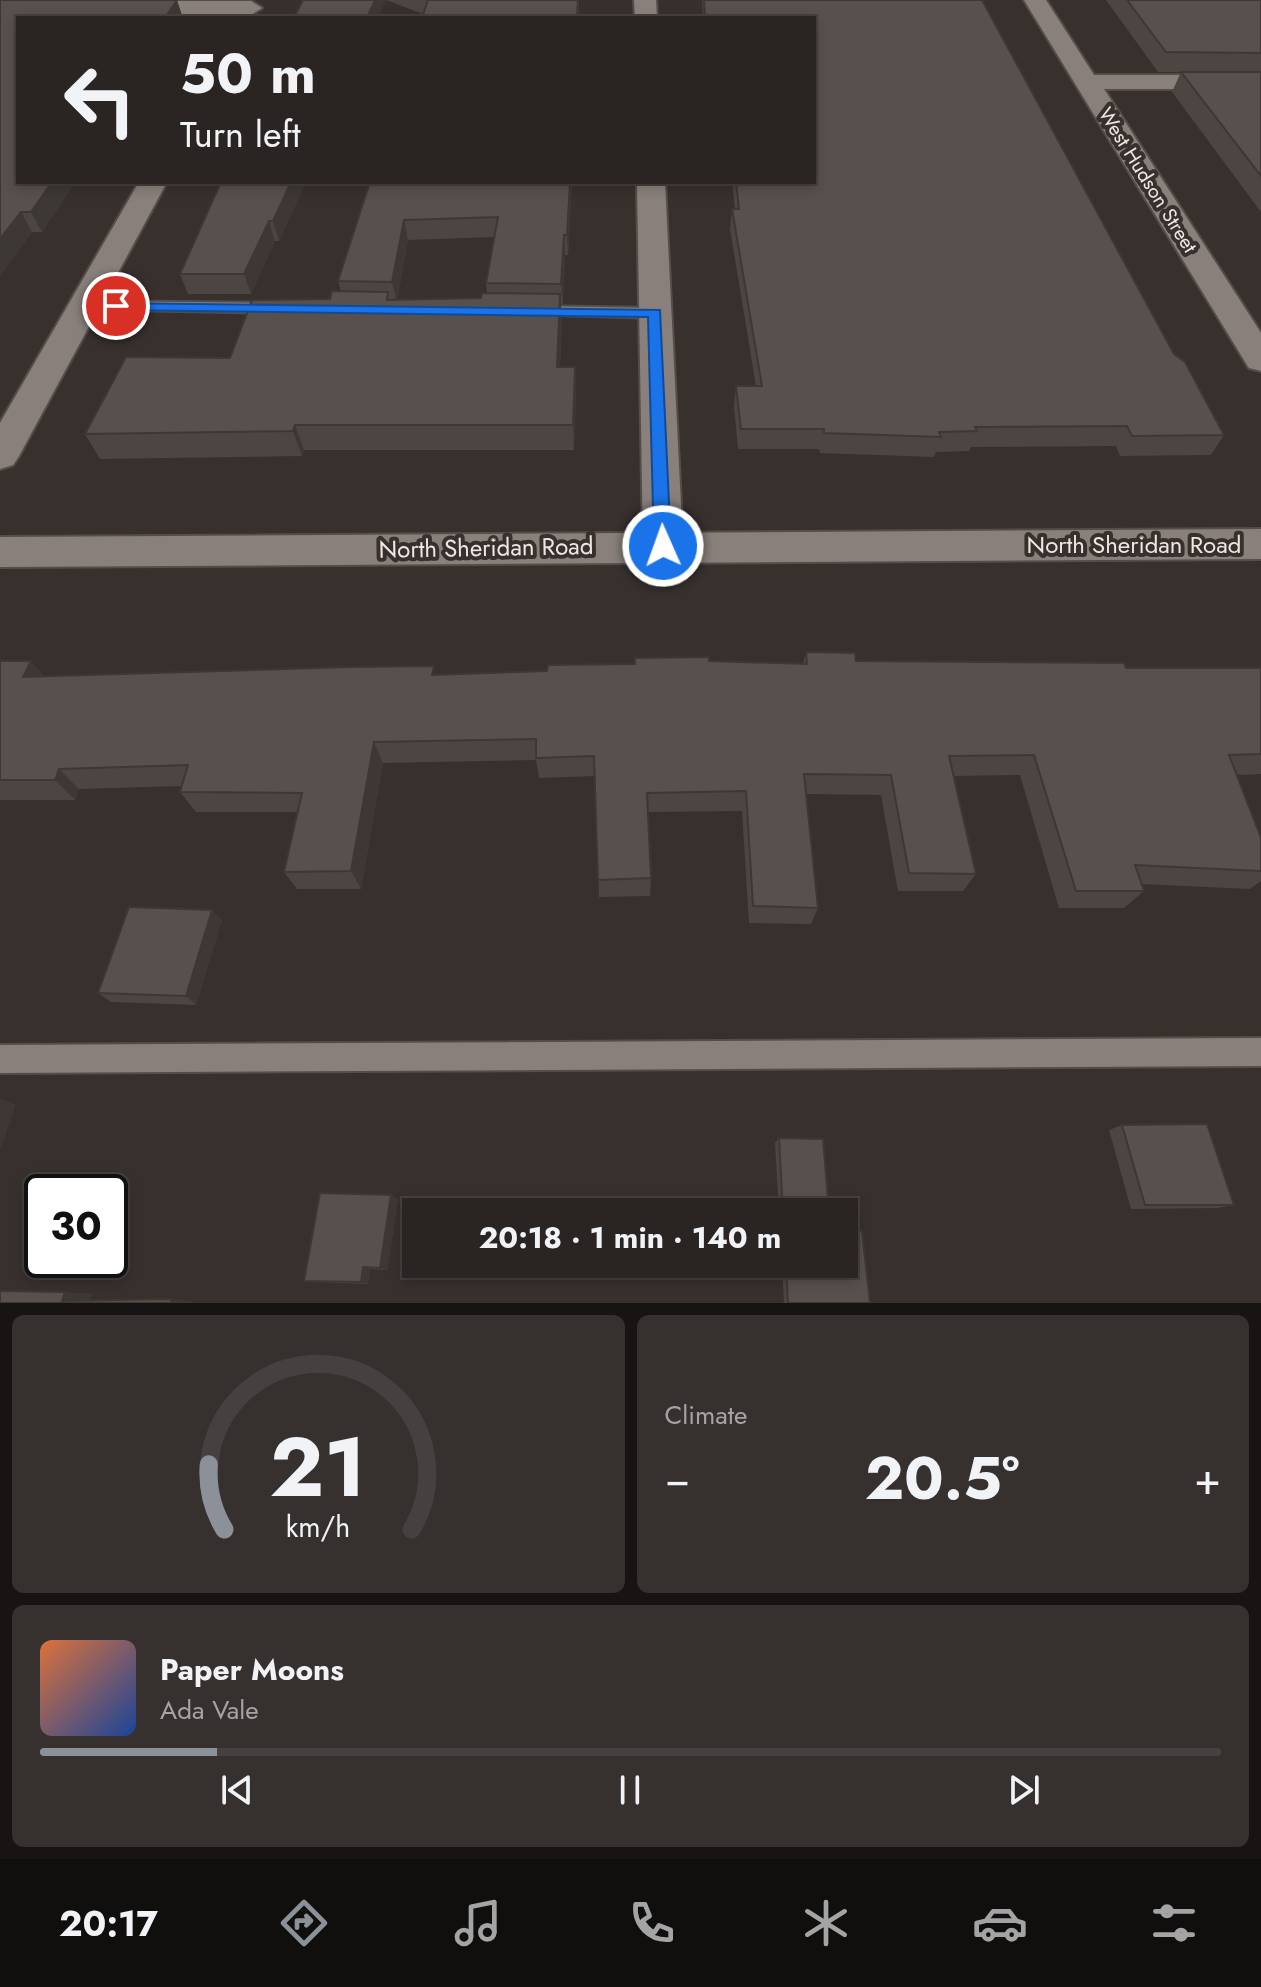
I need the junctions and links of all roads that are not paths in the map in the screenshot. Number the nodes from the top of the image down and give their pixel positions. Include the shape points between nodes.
1 (1035, 0) edge
2 (0, 8) edge
3 (250, 9) edge
4 (1088, 82) junction
5 (1261, 82) edge
6 (152, 184) edge
7 (651, 184) edge
8 (84, 306) junction
9 (290, 308) edge
10 (512, 311) edge
11 (655, 313) junction
12 (1261, 360) edge
13 (0, 456) edge
14 (1261, 544) edge
15 (663, 546) junction
16 (0, 552) edge
17 (1261, 1052) edge
18 (0, 1059) edge

1 - 4 street, West Hudson Street
2 - 3 street
4 - 5 street
4 - 12 street, West Hudson Street
6 - 8 street
7 - 11 street
8 - 9 lane
8 - 13 street
10 - 11 lane
11 - 15 street
14 - 15 street, North Sheridan Road
15 - 16 street, North Sheridan Road
17 - 18 lane

